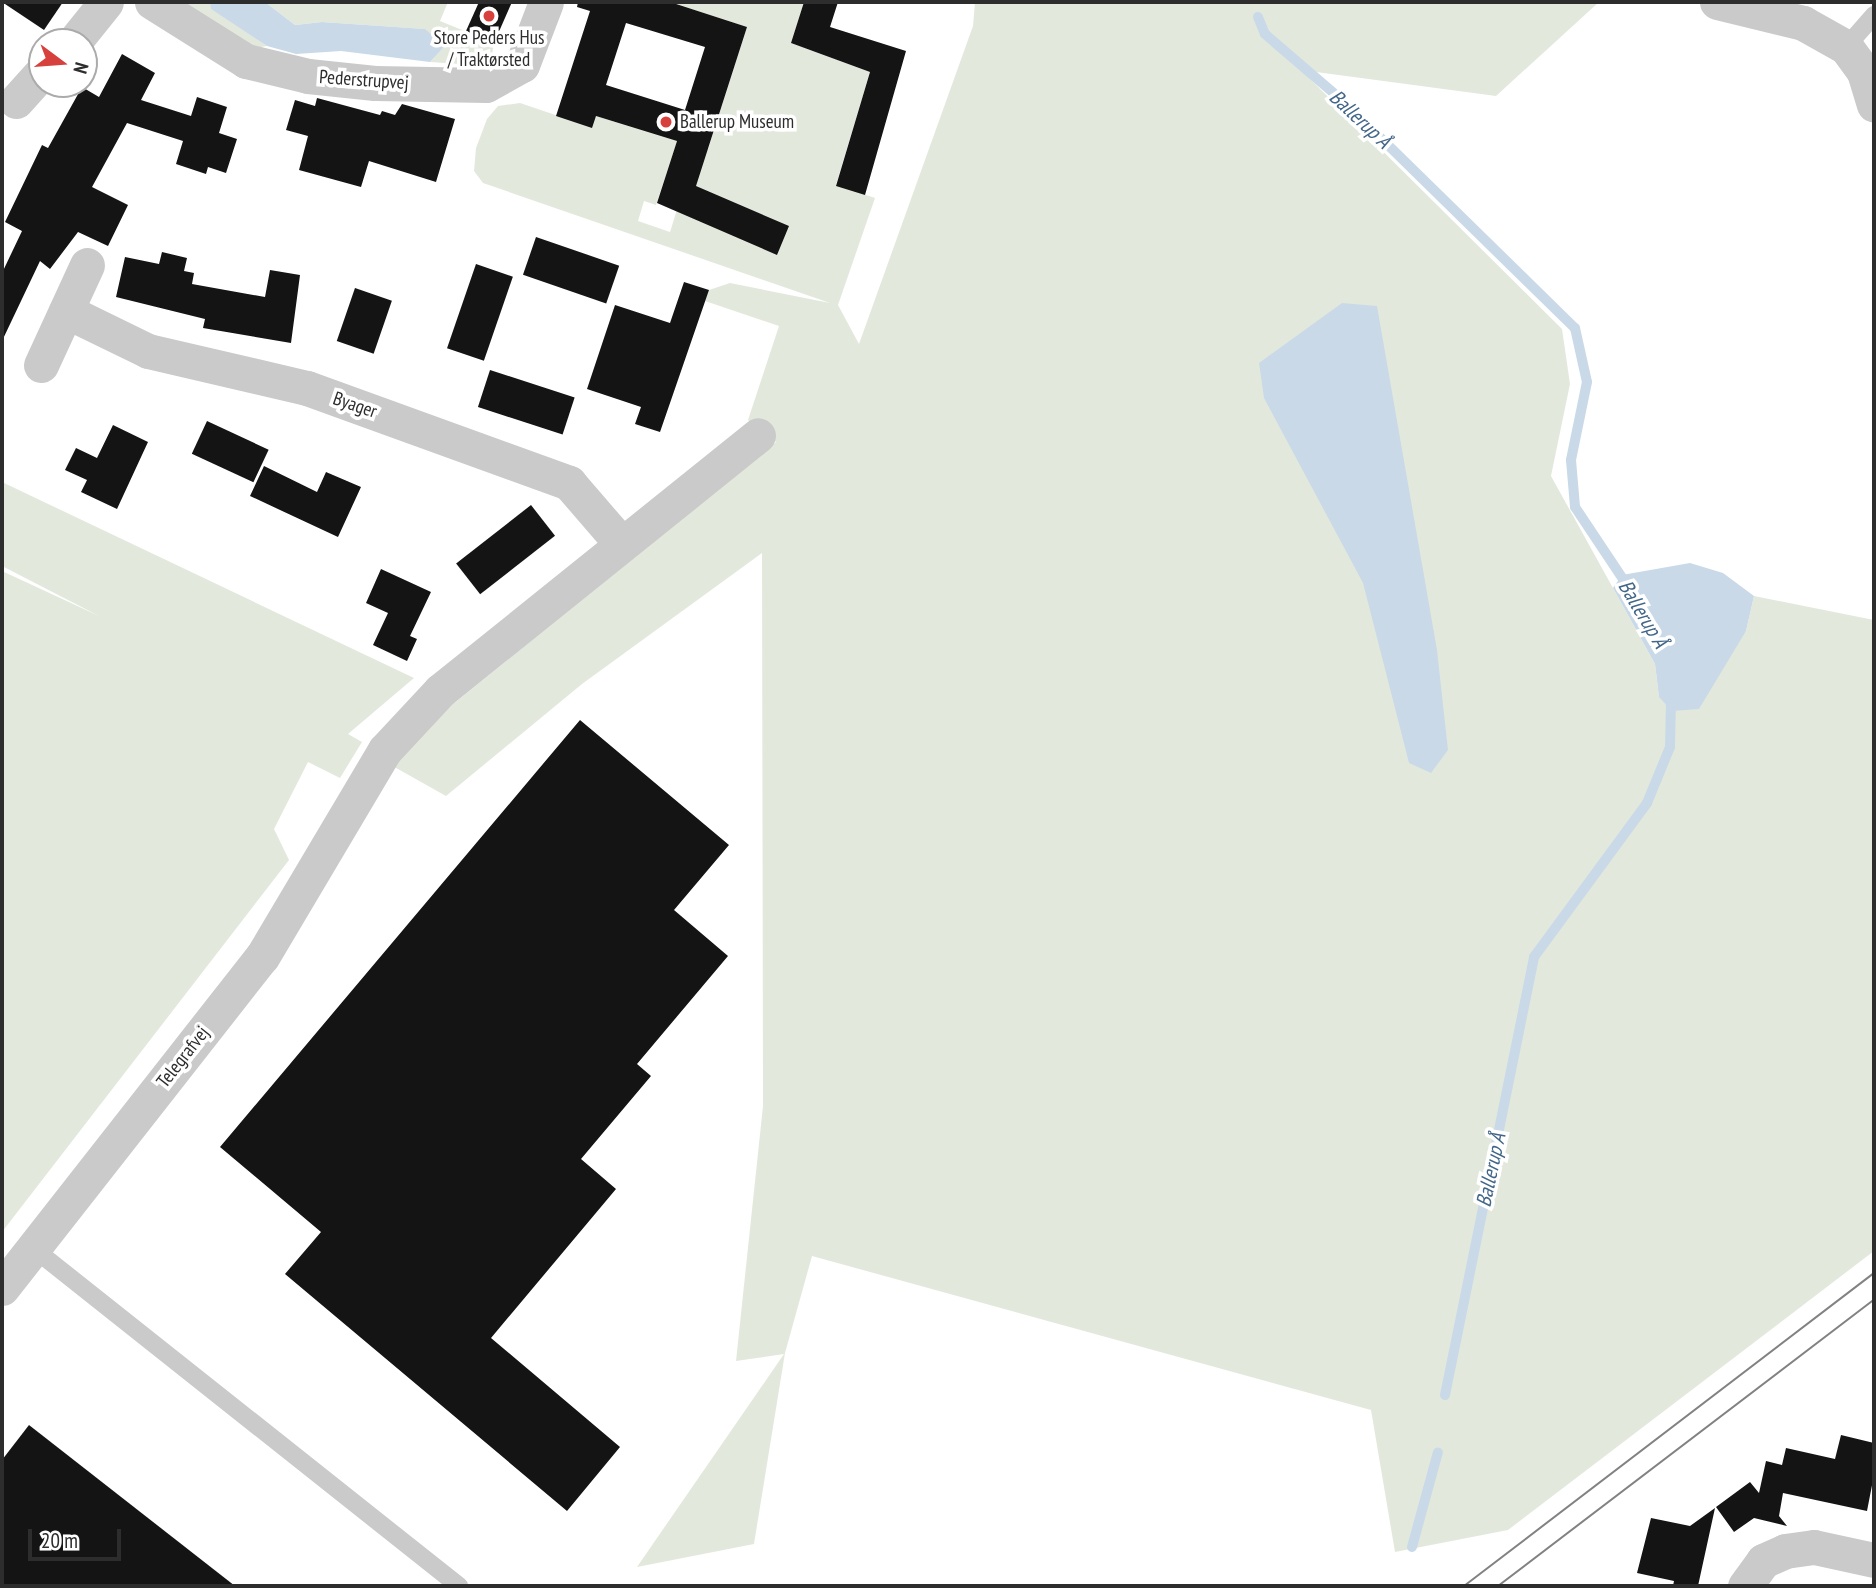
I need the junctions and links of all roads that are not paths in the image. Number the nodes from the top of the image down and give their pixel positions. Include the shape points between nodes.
1 (106, 2) edge
2 (152, 2) edge
3 (546, 2) edge
4 (1717, 2) edge
5 (1874, 15) edge
6 (85, 28) edge
7 (1846, 47) junction
8 (28, 88) edge
9 (16, 101) dead end
10 (1874, 105) edge
11 (87, 265) dead end
12 (66, 311) junction
13 (41, 365) dead end
14 (758, 435) dead end
15 (620, 542) junction
16 (33, 1248) junction
17 (2, 1287) edge
18 (1874, 1560) edge
19 (459, 1586) edge
20 (1745, 1586) edge

1 - 6 street
2 - 3 street, Pederstrupvej via 258,64 308,76 361,81 486,85 522,65
4 - 7 street via 1803,23
5 - 7 lane
7 - 10 street via 1864,72
8 - 9 street
11 - 12 street
12 - 13 street
12 - 15 street, Byager via 148,351 307,388 569,483
14 - 15 street
15 - 16 street, Telegrafvej via 440,691 385,750 262,957
16 - 17 street, Telegrafvej
16 - 19 lane
18 - 20 street via 1814,1547 1785,1551 1763,1561

